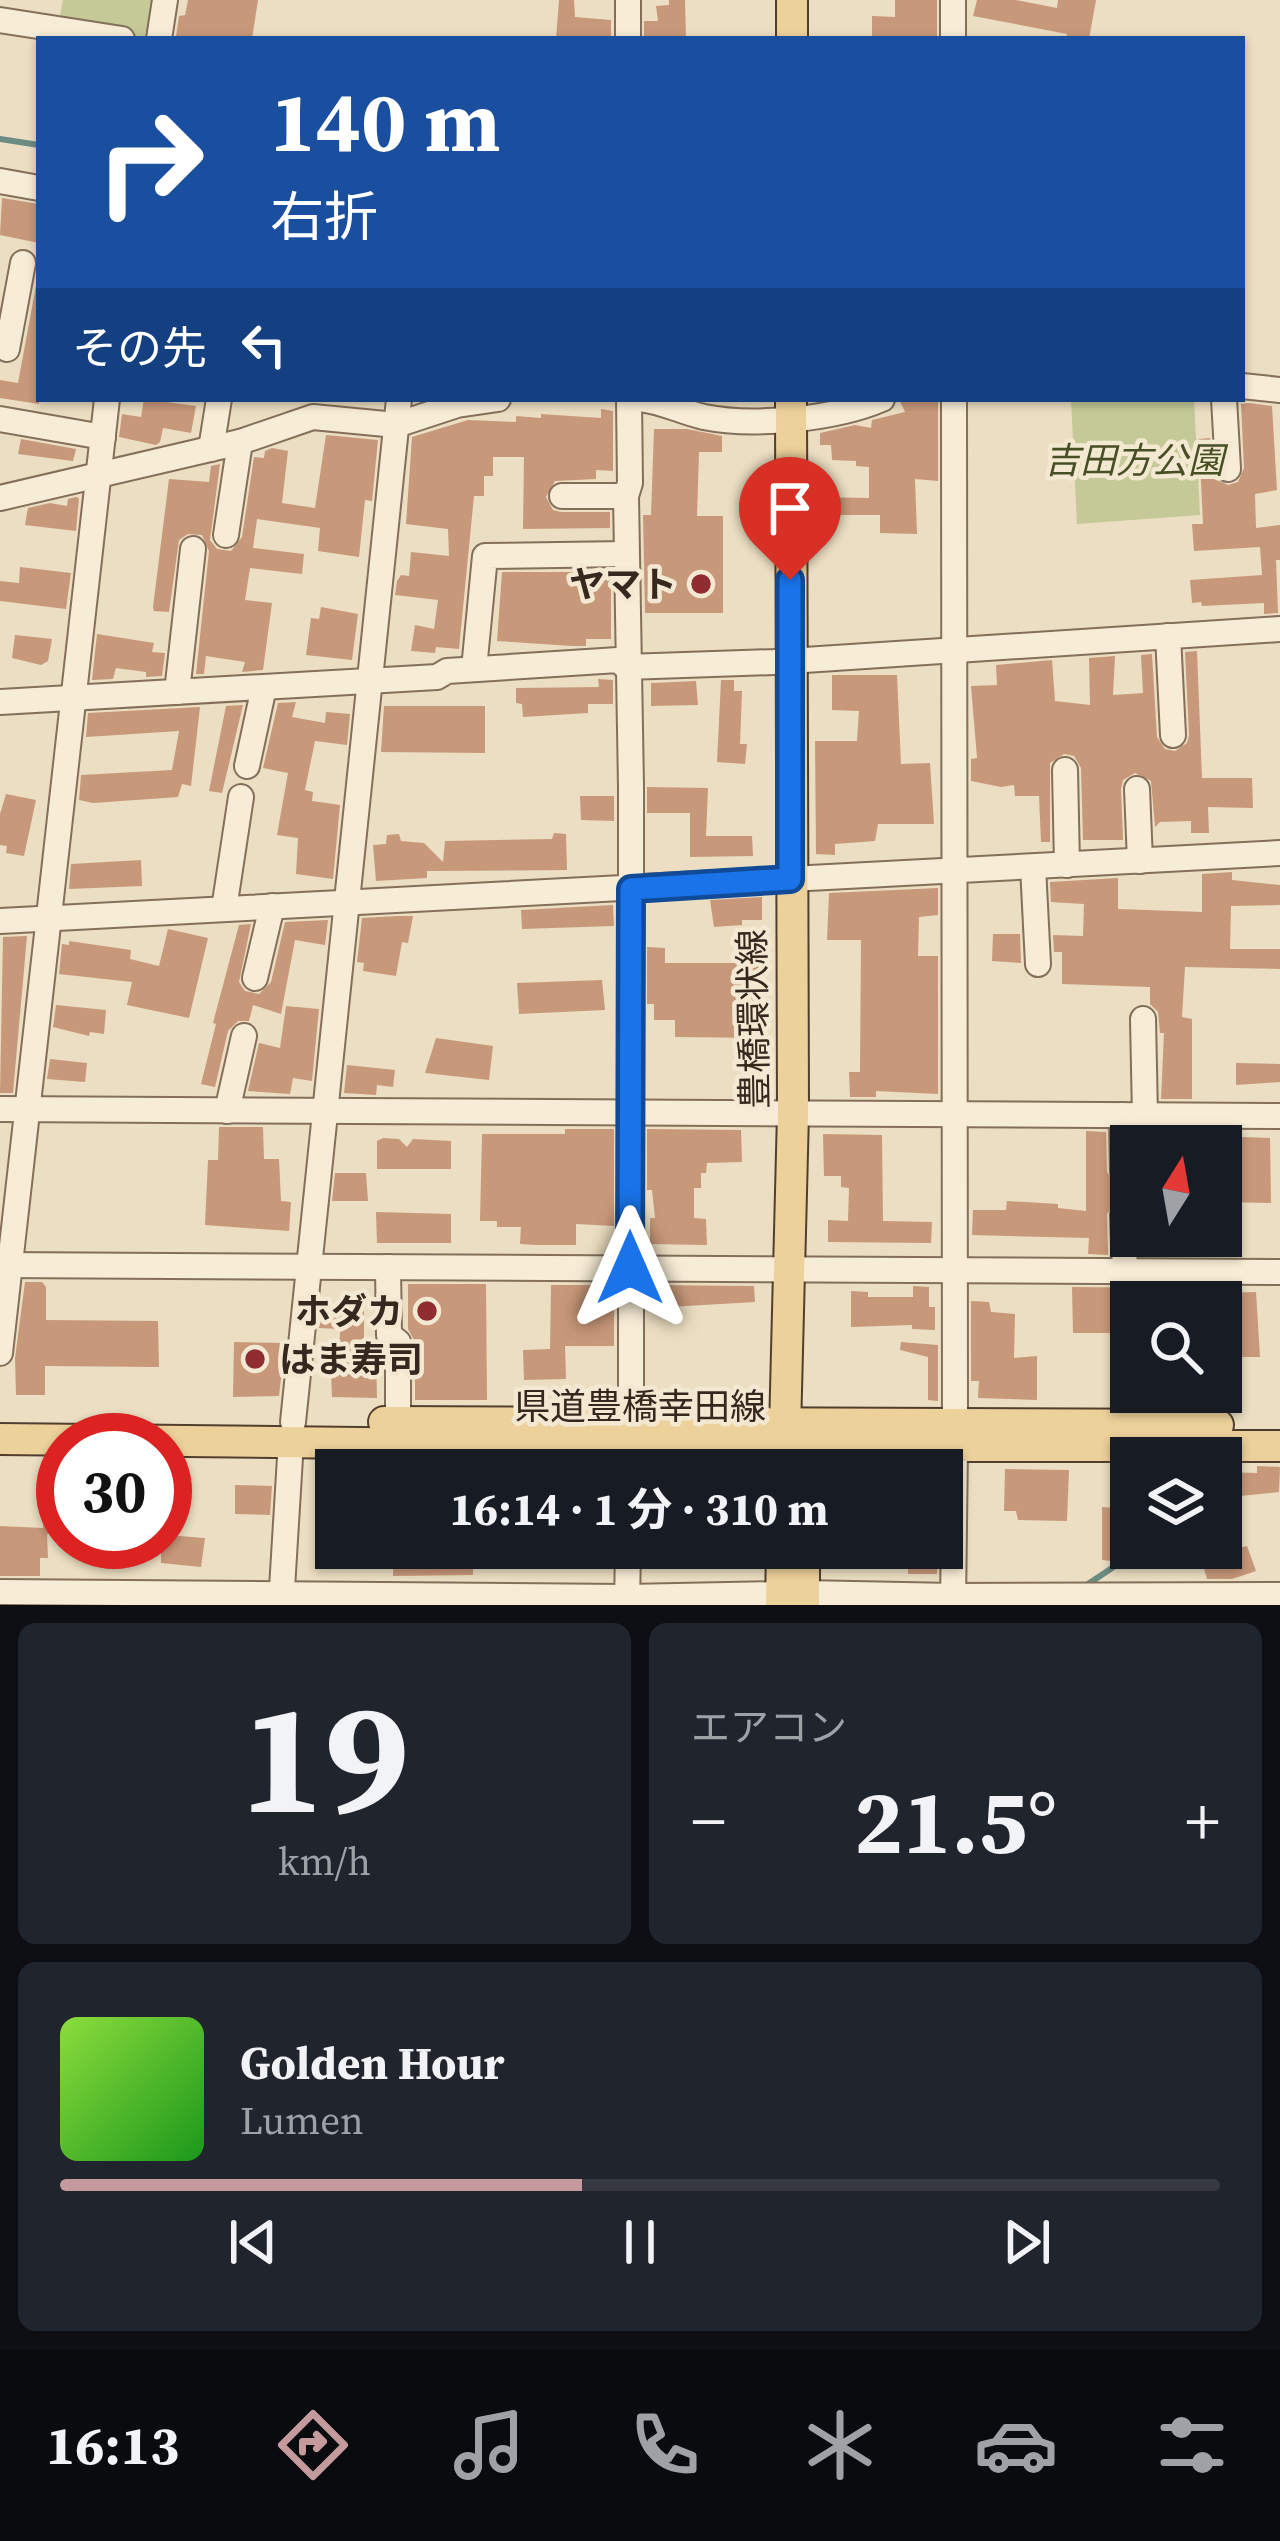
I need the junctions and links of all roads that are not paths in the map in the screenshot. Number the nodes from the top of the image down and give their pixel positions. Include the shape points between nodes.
1 (165, 0) edge
2 (628, 0) edge
3 (793, 0) edge
4 (953, 0) edge
5 (0, 20) edge
6 (103, 36) edge
7 (159, 36) edge
8 (628, 36) edge
9 (792, 36) edge
10 (953, 36) edge
11 (0, 182) edge
12 (36, 188) edge
13 (21, 262) edge
14 (7, 349) dead end
15 (1245, 386) edge
16 (1280, 389) edge
17 (107, 402) edge
18 (219, 402) edge
19 (473, 402) edge
20 (629, 402) edge
21 (662, 402) edge
22 (872, 402) edge
23 (954, 402) edge
24 (1224, 402) edge
25 (791, 409) edge
26 (398, 412) edge
27 (0, 418) edge
28 (103, 437) junction
29 (240, 442) junction
30 (211, 449) junction
31 (1228, 469) dead end
32 (98, 474) junction
33 (562, 496) dead end
34 (626, 496) junction
35 (0, 498) edge
36 (226, 536) dead end
37 (193, 549) dead end
38 (626, 554) junction
39 (1280, 629) edge
40 (1168, 636) junction
41 (954, 648) junction
42 (790, 660) junction
43 (626, 667) junction
44 (474, 669) junction
45 (367, 680) junction
46 (264, 687) junction
47 (177, 692) junction
48 (76, 698) junction
49 (0, 702) edge
50 (1173, 735) dead end
51 (247, 766) dead end
52 (1066, 770) dead end
53 (1137, 789) dead end
54 (241, 797) dead end
55 (1280, 853) edge
56 (1140, 861) junction
57 (1067, 866) junction
58 (1033, 867) junction
59 (952, 872) junction
60 (790, 879) junction
61 (631, 889) junction
62 (345, 902) junction
63 (272, 906) junction
64 (224, 908) junction
65 (48, 918) junction
66 (0, 921) edge
67 (1038, 964) dead end
68 (255, 978) dead end
69 (1143, 1019) dead end
70 (244, 1036) dead end
71 (0, 1109) edge
72 (26, 1109) junction
73 (227, 1111) junction
74 (323, 1112) junction
75 (793, 1113) junction
76 (630, 1114) junction
77 (954, 1114) junction
78 (1133, 1115) junction
79 (1280, 1116) edge
80 (1131, 1125) edge
81 (1125, 1257) edge
82 (4, 1265) edge
83 (306, 1266) junction
84 (388, 1267) junction
85 (630, 1268) junction
86 (955, 1270) junction
87 (789, 1272) junction
88 (1125, 1272) junction
89 (1280, 1273) edge
90 (0, 1353) edge
91 (0, 1420) edge
92 (398, 1422) junction
93 (1280, 1426) edge
94 (292, 1431) junction
95 (955, 1435) junction
96 (0, 1438) edge
97 (630, 1446) edge
98 (1280, 1446) edge
99 (728, 1449) edge
100 (793, 1449) edge
101 (813, 1449) edge
102 (628, 1569) edge
103 (787, 1569) edge
104 (799, 1569) edge
105 (0, 1592) edge
106 (1280, 1595) edge
107 (282, 1599) edge
108 (793, 1599) edge
109 (627, 1601) edge
110 (952, 1601) edge

1 - 7 street
2 - 8 street
3 - 9 main road
4 - 10 street
5 - 6 street
11 - 12 street
13 - 14 street
15 - 16 street
17 - 28 street
18 - 30 street
19 - 26 street
20 - 34 street
21 - 25 street via 712,418
22 - 25 street via 821,417
23 - 41 street
24 - 31 street
25 - 42 main road, 豊橋環状線
26 - 29 street via 313,417
26 - 45 street
27 - 28 street
28 - 32 street
29 - 30 street
29 - 36 street
30 - 32 street
32 - 35 street
32 - 48 street
33 - 34 street
34 - 38 street
37 - 47 street
38 - 43 street
38 - 44 street via 485,556
39 - 40 street
40 - 41 street
40 - 50 street
41 - 42 street
41 - 59 street
42 - 43 street
42 - 60 main road, 豊橋環状線
43 - 44 street via 618,660
43 - 61 street
44 - 45 street
45 - 46 street
45 - 62 street
46 - 47 street
46 - 51 street
47 - 48 street
48 - 49 street
48 - 65 street
52 - 57 street
53 - 56 street
54 - 64 street
55 - 56 street
56 - 57 street
57 - 58 street
58 - 59 street
58 - 67 street
59 - 60 street
59 - 77 street
60 - 61 street
60 - 75 main road, 豊橋環状線
61 - 62 street
61 - 76 street
62 - 63 street
62 - 74 street
63 - 64 street
63 - 68 street
64 - 65 street
65 - 66 street
65 - 72 street
69 - 78 street
70 - 73 street
71 - 72 street
72 - 73 street
72 - 82 street
73 - 74 street
74 - 76 street
74 - 83 street
75 - 76 street
75 - 77 street
75 - 87 main road, 豊橋環状線
76 - 85 street
77 - 78 street
77 - 86 street
78 - 79 street
78 - 80 street
81 - 88 street
82 - 83 street
82 - 90 street
83 - 84 street
83 - 94 street
84 - 85 street
84 - 92 street
85 - 87 street
85 - 97 street
86 - 87 street
86 - 88 street
86 - 95 street
87 - 100 main road, 豊橋環状線
88 - 89 street
91 - 94 main road, 県道豊橋幸田線
92 - 94 main road, 県道豊橋幸田線
92 - 97 main road, 県道豊橋幸田線
93 - 95 main road, 県道豊橋幸田線
94 - 96 main road, 県道豊橋幸田線
94 - 97 main road, 県道豊橋幸田線
94 - 107 street
95 - 98 main road, 県道豊橋幸田線
95 - 101 main road, 県道豊橋幸田線
95 - 110 street
97 - 99 main road, 県道豊橋幸田線
102 - 109 street
103 - 108 main road
104 - 108 main road
105 - 107 street
106 - 110 street
107 - 109 street
108 - 109 street
108 - 110 street

